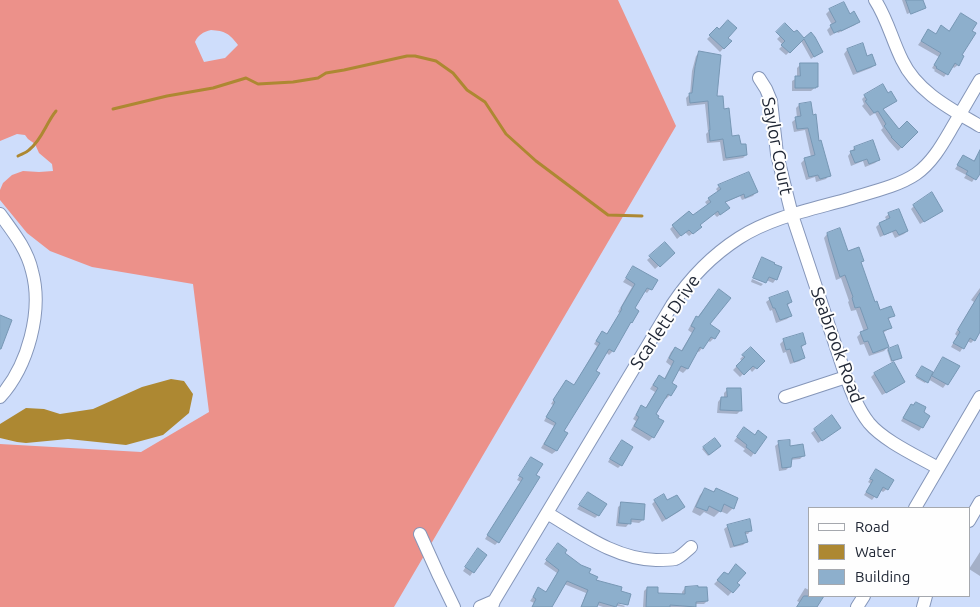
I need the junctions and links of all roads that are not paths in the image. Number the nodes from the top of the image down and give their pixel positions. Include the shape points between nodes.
1 (876, 0) edge
2 (759, 78) dead end
3 (980, 80) edge
4 (960, 114) junction
5 (980, 126) edge
6 (0, 214) edge
7 (792, 215) junction
8 (846, 377) junction
9 (0, 397) edge
10 (785, 397) dead end
11 (980, 397) edge
12 (938, 468) junction
13 (980, 502) edge
14 (916, 507) edge
15 (547, 513) junction
16 (974, 518) edge
17 (420, 534) dead end
18 (691, 548) dead end
19 (493, 604) edge
20 (454, 607) edge
21 (480, 607) edge

1 - 4 street via 903,63 935,99
2 - 7 street, Saylor Court via 771,101 777,154
3 - 4 street, Scarlett Drive
4 - 5 street
4 - 7 street, Scarlett Drive via 937,152 915,174 883,189
6 - 9 street via 27,256 36,302 24,356 12,382
7 - 8 street, Seabrook Road
7 - 15 street, Scarlett Drive via 739,238 693,276 672,305
8 - 10 street
8 - 12 street, Seabrook Road via 856,403 870,424
11 - 12 street
12 - 14 street
13 - 16 street
15 - 18 street via 599,544 633,558 676,558
15 - 19 street, Scarlett Drive
17 - 20 street
19 - 21 street, Scarlett Drive

